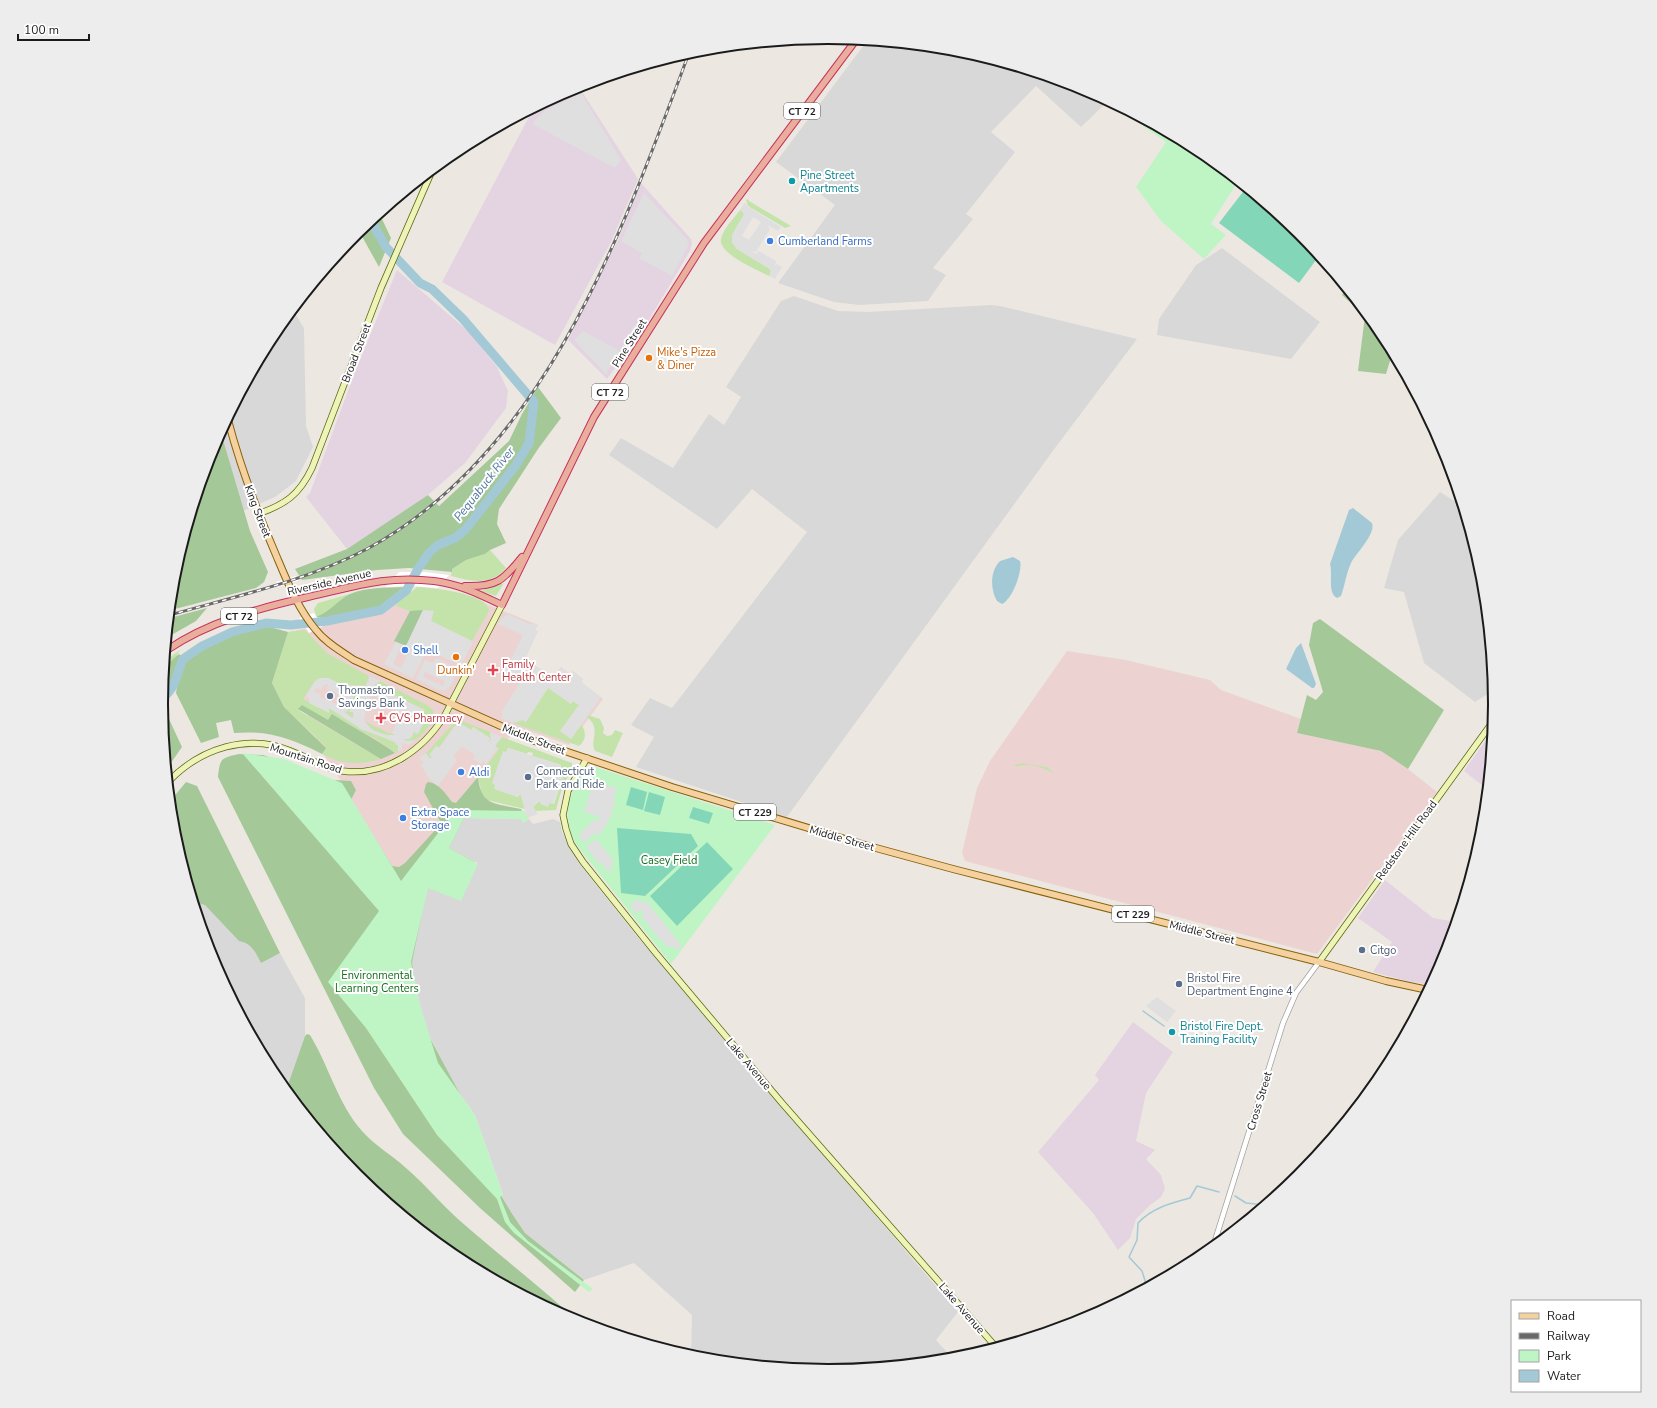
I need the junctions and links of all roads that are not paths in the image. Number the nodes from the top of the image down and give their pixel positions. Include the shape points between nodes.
1 (853, 45) edge
2 (429, 179) edge
3 (230, 427) edge
4 (258, 514) junction
5 (529, 548) junction
6 (463, 586) junction
7 (296, 599) junction
8 (502, 605) junction
9 (171, 647) edge
10 (451, 704) junction
11 (1487, 729) edge
12 (587, 758) junction
13 (173, 778) edge
14 (1319, 962) junction
15 (1423, 989) edge
16 (1216, 1238) edge
17 (993, 1343) edge

1 - 5 highway, Pine Street / CT 72 via 704,243 684,274 594,417
2 - 4 main road, Broad Street via 391,265 305,483 290,499
3 - 4 main road, King Street / CT 229
4 - 7 main road, King Street / CT 229
5 - 6 highway, CT 72 via 503,579 483,587
5 - 8 highway, Pine Street / CT 72
6 - 7 highway, Riverside Avenue / CT 72 via 443,582 392,579
6 - 8 highway, Riverside Avenue / CT 72
7 - 9 highway, Riverside Avenue / CT 72 via 204,628
7 - 10 main road, Middle Street / CT 229 via 315,630 330,644 354,660
8 - 10 main road, Pine Street
10 - 12 main road, Middle Street / CT 229 via 532,740
10 - 13 main road, Mountain Road via 436,730 422,745 406,757 369,770 342,771 290,750 251,743 222,747 206,753 189,763
11 - 14 main road, Redstone Hill Road
12 - 14 main road, Middle Street / CT 229 via 672,787 865,845
12 - 17 main road, Lake Avenue via 568,791 563,816 572,844 583,862 782,1103
14 - 15 main road, Middle Street / CT 229 via 1386,982
14 - 16 street, Cross Street via 1296,993 1283,1023

